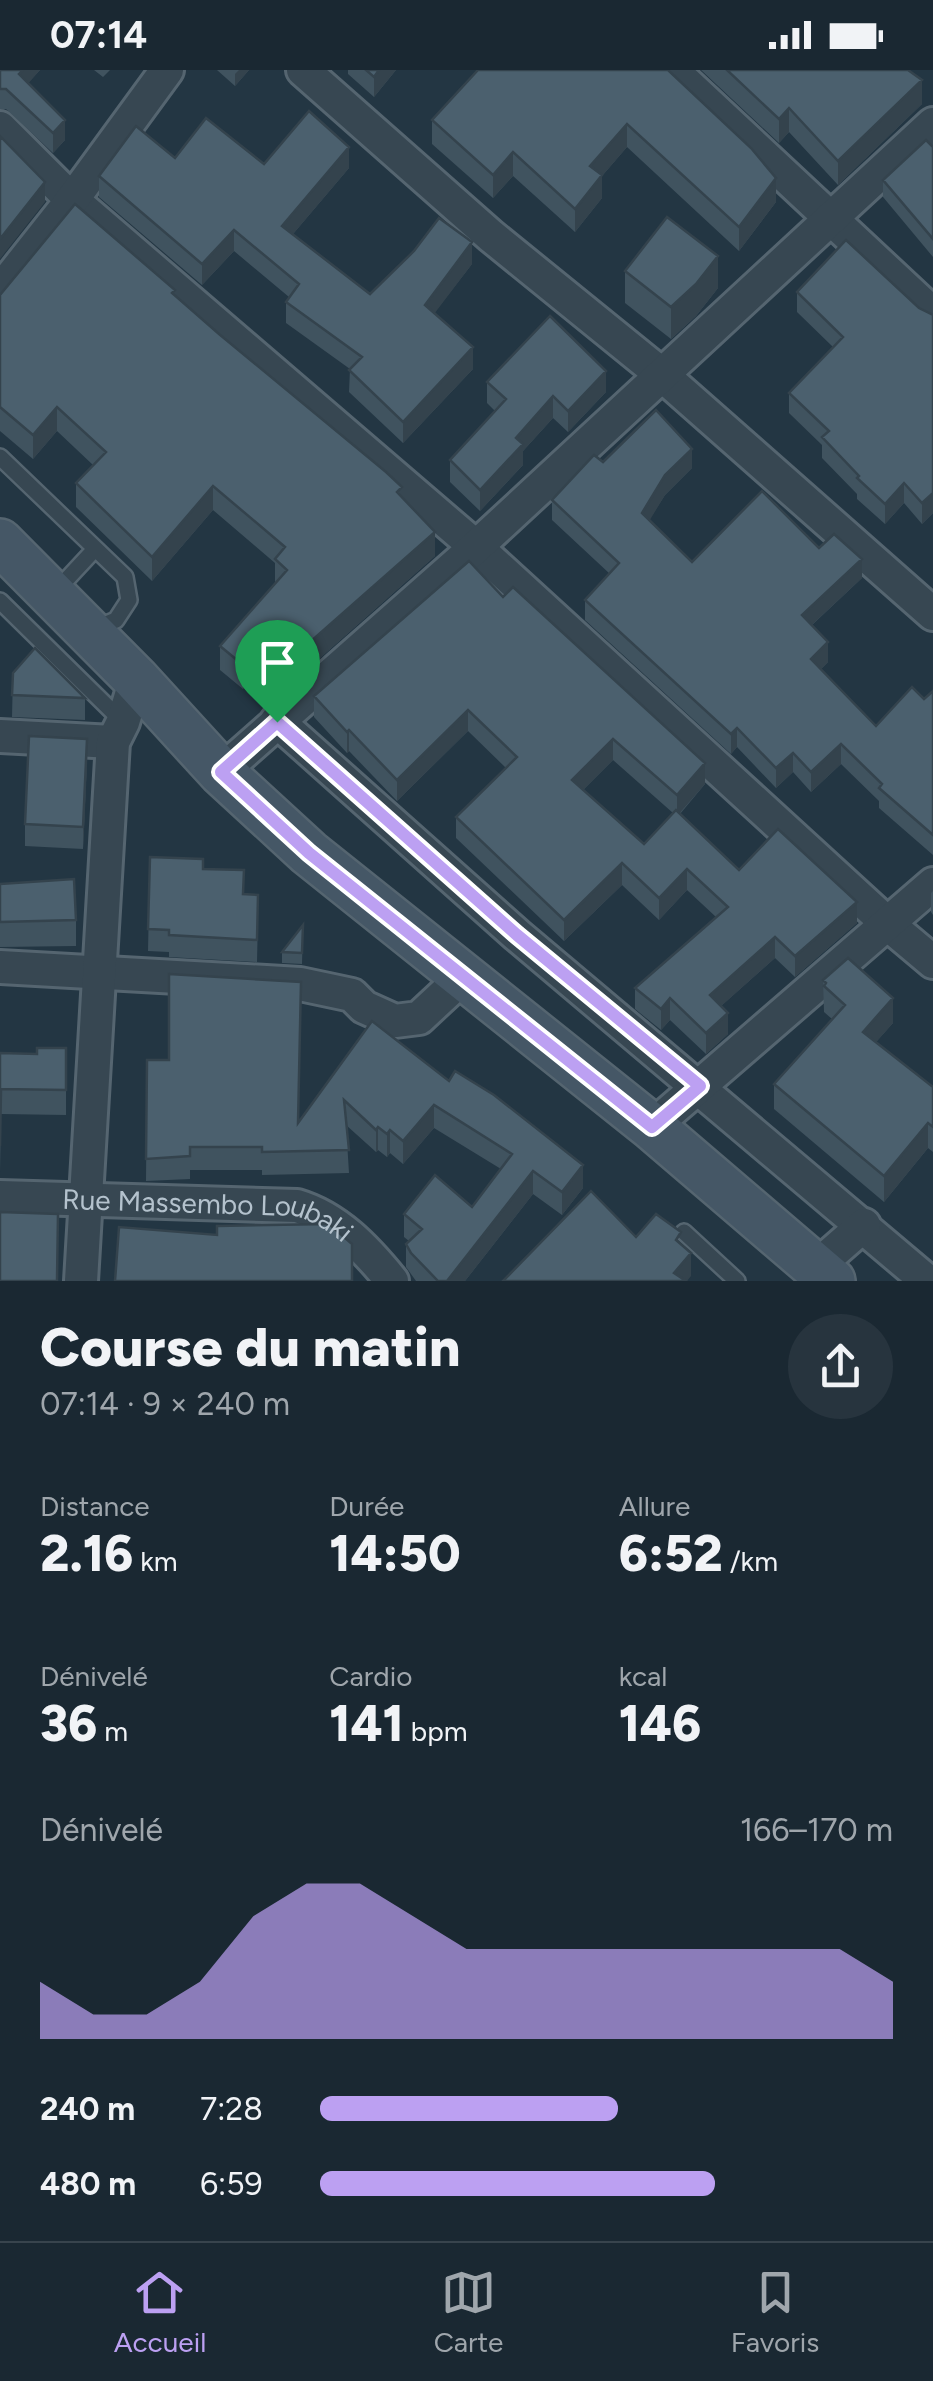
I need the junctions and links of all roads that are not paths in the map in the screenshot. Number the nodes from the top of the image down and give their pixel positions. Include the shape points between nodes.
1 (167, 70) edge
2 (302, 70) edge
3 (672, 70) edge
4 (933, 124) edge
5 (0, 128) edge
6 (72, 200) junction
7 (832, 219) junction
8 (0, 291) edge
9 (933, 314) edge
10 (661, 374) junction
11 (0, 458) edge
12 (476, 546) junction
13 (95, 548) junction
14 (3, 551) edge
15 (52, 595) junction
16 (0, 600) edge
17 (933, 614) edge
18 (88, 631) junction
19 (136, 679) junction
20 (277, 722) junction
21 (118, 732) junction
22 (0, 736) edge
23 (221, 772) junction
24 (933, 884) edge
25 (889, 925) junction
26 (933, 962) edge
27 (0, 967) edge
28 (98, 974) junction
29 (462, 978) junction
30 (700, 1086) junction
31 (652, 1127) junction
32 (0, 1196) edge
33 (84, 1202) junction
34 (864, 1225) junction
35 (684, 1232) edge
36 (824, 1274) edge
37 (386, 1279) edge
38 (80, 1281) edge
39 (737, 1281) edge
40 (927, 1281) edge

1 - 6 street
2 - 10 street
3 - 7 street
4 - 7 street
5 - 6 street
6 - 8 street
6 - 12 street
7 - 9 street
7 - 10 street
10 - 12 street
10 - 17 street
11 - 13 lane
12 - 20 street
12 - 25 street
13 - 15 lane
13 - 18 lane via 125,577 130,600 116,620
14 - 15 street
15 - 18 street
16 - 21 lane
18 - 19 street
19 - 21 street
19 - 23 street
20 - 23 street
20 - 30 street
21 - 22 street
21 - 28 street
23 - 29 street
24 - 25 street
25 - 26 street
25 - 30 street
27 - 28 street
28 - 29 street via 300,984 352,996 395,1021 419,1018
28 - 33 street
29 - 31 street
30 - 31 street
30 - 34 street
31 - 36 street
32 - 33 street, Rue Massembo Loubaki
33 - 37 street, Rue Massembo Loubaki via 297,1206 332,1221
33 - 38 street
34 - 36 street
34 - 40 street
35 - 39 lane

